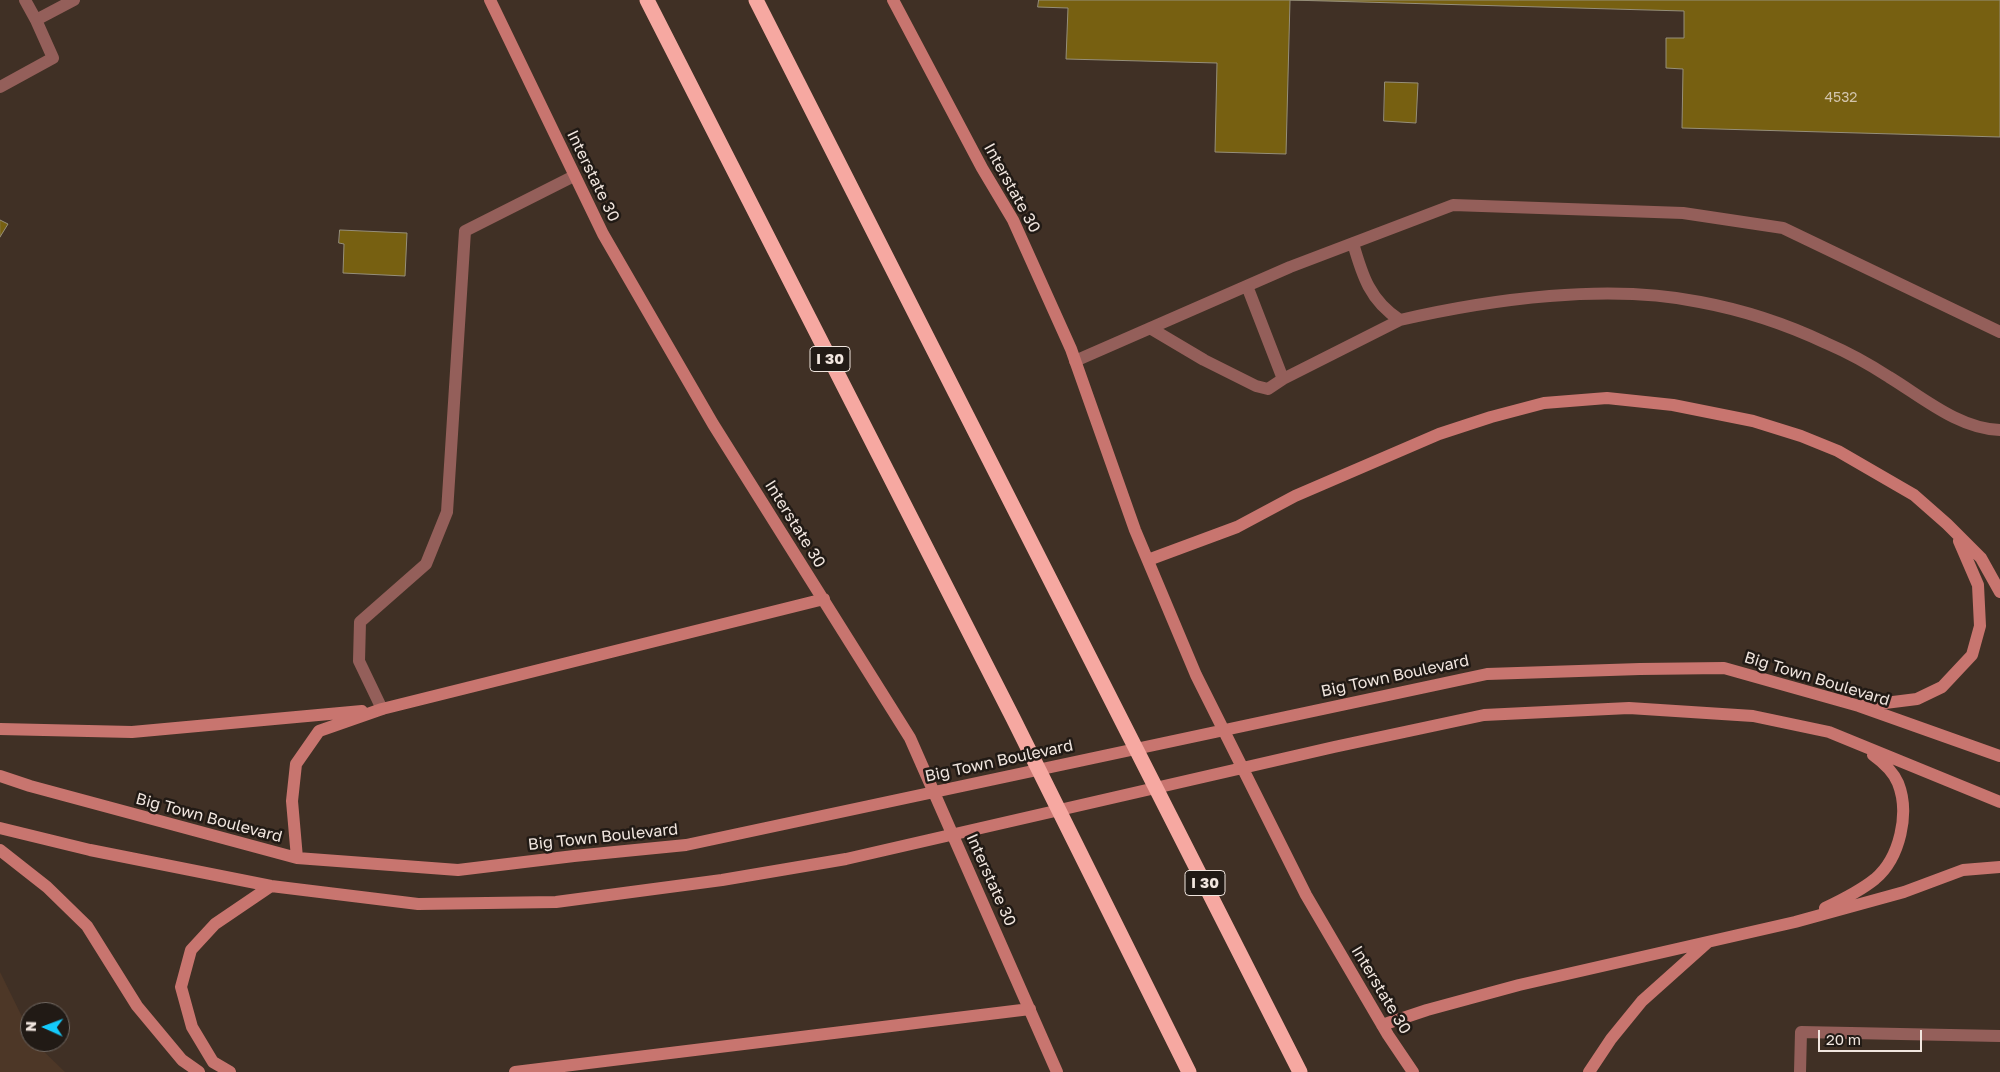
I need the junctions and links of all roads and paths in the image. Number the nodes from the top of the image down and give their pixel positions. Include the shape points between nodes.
1 (25, 0) edge
2 (74, 0) edge
3 (490, 0) edge
4 (647, 0) edge
5 (756, 0) edge
6 (893, 0) edge
7 (36, 20) junction
8 (0, 87) edge
9 (574, 176) junction
10 (1353, 243) junction
11 (1247, 286) junction
12 (1400, 320) junction
13 (1150, 328) junction
14 (2000, 332) edge
15 (1075, 360) junction
16 (1283, 379) junction
17 (2000, 430) edge
18 (1956, 534) junction
19 (1148, 560) junction
20 (2000, 592) edge
21 (824, 599) junction
22 (1858, 706) junction
23 (382, 709) junction
24 (0, 729) edge
25 (1829, 732) junction
26 (2000, 756) edge
27 (0, 776) edge
28 (2000, 802) edge
29 (0, 828) edge
30 (0, 850) edge
31 (297, 858) junction
32 (2000, 866) edge
33 (271, 886) junction
34 (1795, 922) junction
35 (1709, 940) junction
36 (1030, 1009) junction
37 (1382, 1025) junction
38 (2000, 1036) edge
39 (198, 1072) edge
40 (230, 1072) edge
41 (515, 1072) edge
42 (1057, 1072) edge
43 (1188, 1072) edge
44 (1300, 1072) edge
45 (1413, 1072) edge
46 (1589, 1072) edge
47 (1800, 1072) edge

1 - 7 lane
2 - 7 lane
3 - 9 main road, Interstate 30
4 - 43 highway, I 30 via 1013,718
5 - 44 highway, I 30
6 - 15 main road, Interstate 30 via 1013,220
7 - 8 lane via 53,58
9 - 21 main road, Interstate 30 via 603,234 713,424
9 - 23 lane via 465,231 447,512 426,564 360,622 358,661
10 - 11 lane
10 - 12 lane via 1371,290 1384,310
10 - 14 lane via 1453,205 1683,213 1783,228
11 - 13 lane
11 - 16 lane
12 - 16 lane
12 - 17 lane via 1445,310 1564,296 1637,294 1699,302 1761,317 1826,343 1966,423 1987,430
13 - 15 lane
13 - 16 lane via 1256,386 1268,388
15 - 19 main road, Interstate 30
18 - 19 main road via 1914,495 1838,451 1801,436 1753,421 1673,405 1607,398 1544,403 1439,434 1295,496 1237,527
18 - 20 main road via 1981,558
18 - 22 main road via 1978,585 1980,626 1972,655 1942,687 1917,699
19 - 37 main road, Interstate 30 via 1196,675 1306,895
21 - 23 main road
21 - 36 main road, Interstate 30 via 910,738
22 - 26 main road, Big Town Boulevard
22 - 31 main road, Big Town Boulevard via 1724,668 1487,674 686,845 458,870
23 - 24 main road via 132,732
23 - 31 main road via 319,731 296,764 292,801
25 - 28 main road
25 - 33 main road via 1753,716 1629,708 1484,715 846,859 722,880 556,902 418,904
25 - 34 main road via 1887,765 1898,783 1903,805 1901,832 1893,856 1876,878 1850,896
27 - 31 main road, Big Town Boulevard
29 - 33 main road via 99,852
30 - 39 main road via 47,887 87,926 137,1006 182,1060
32 - 34 main road via 1964,870 1904,892
33 - 40 main road via 215,924 191,950 182,987 192,1027 213,1062
34 - 35 main road
35 - 37 main road via 1519,985
35 - 46 main road via 1642,1001
36 - 41 main road
36 - 42 main road, Interstate 30
37 - 45 main road, Interstate 30
38 - 47 lane via 1801,1032

